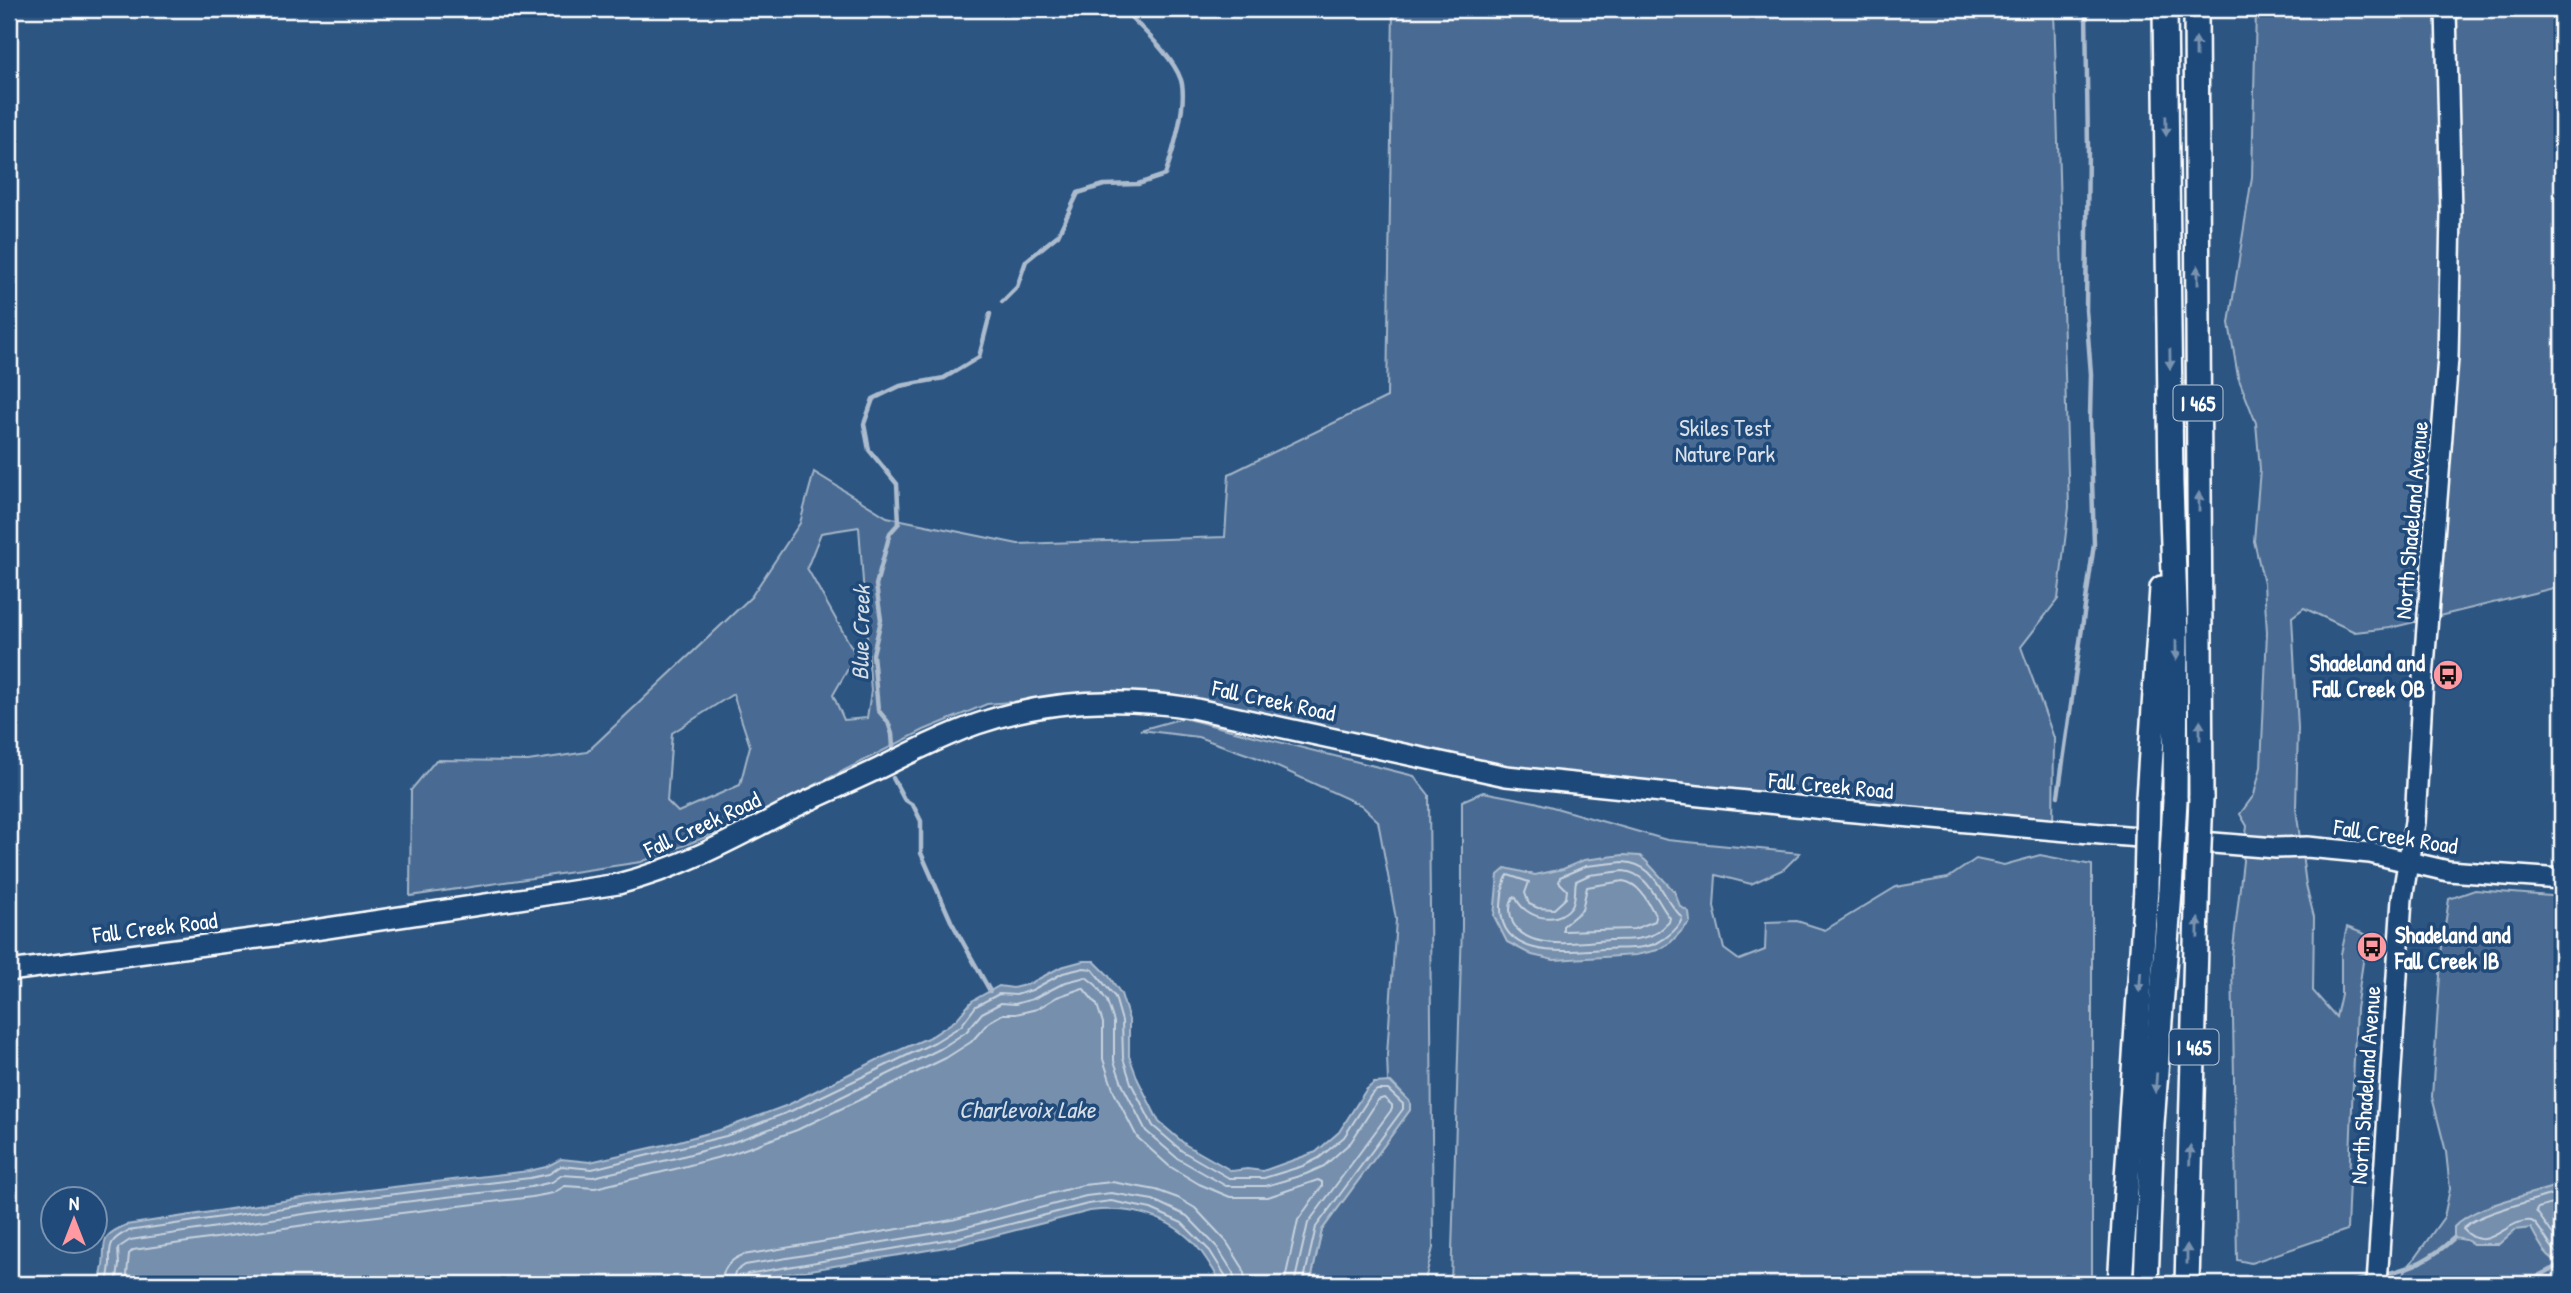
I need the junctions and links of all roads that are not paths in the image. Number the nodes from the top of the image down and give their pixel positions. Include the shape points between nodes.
1 (2165, 9) edge
2 (2196, 9) edge
3 (2446, 9) edge
4 (2171, 484) junction
5 (2407, 861) junction
6 (2562, 879) edge
7 (9, 971) edge
8 (2135, 1231) junction
9 (2120, 1284) edge
10 (2133, 1284) edge
11 (2146, 1284) edge
12 (2187, 1284) edge
13 (2377, 1284) edge

1 -> 4 highway, I 465
12 -> 2 highway, I 465, bridge via 2201,798
3 - 5 main road, North Shadeland Avenue via 2449,337 2415,822
4 -> 8 highway, bridge via 2128,1146
4 -> 8 highway, I 465, bridge via 2175,800 2170,892
5 - 6 main road, Fall Creek Road via 2448,871
5 - 7 main road, Fall Creek Road via 2370,853 2101,834 1534,779 1192,708 1094,702 1022,712 959,731 706,852 618,884
5 - 13 main road, North Shadeland Avenue
8 - 9 highway
8 - 10 highway
8 - 11 highway, I 465

